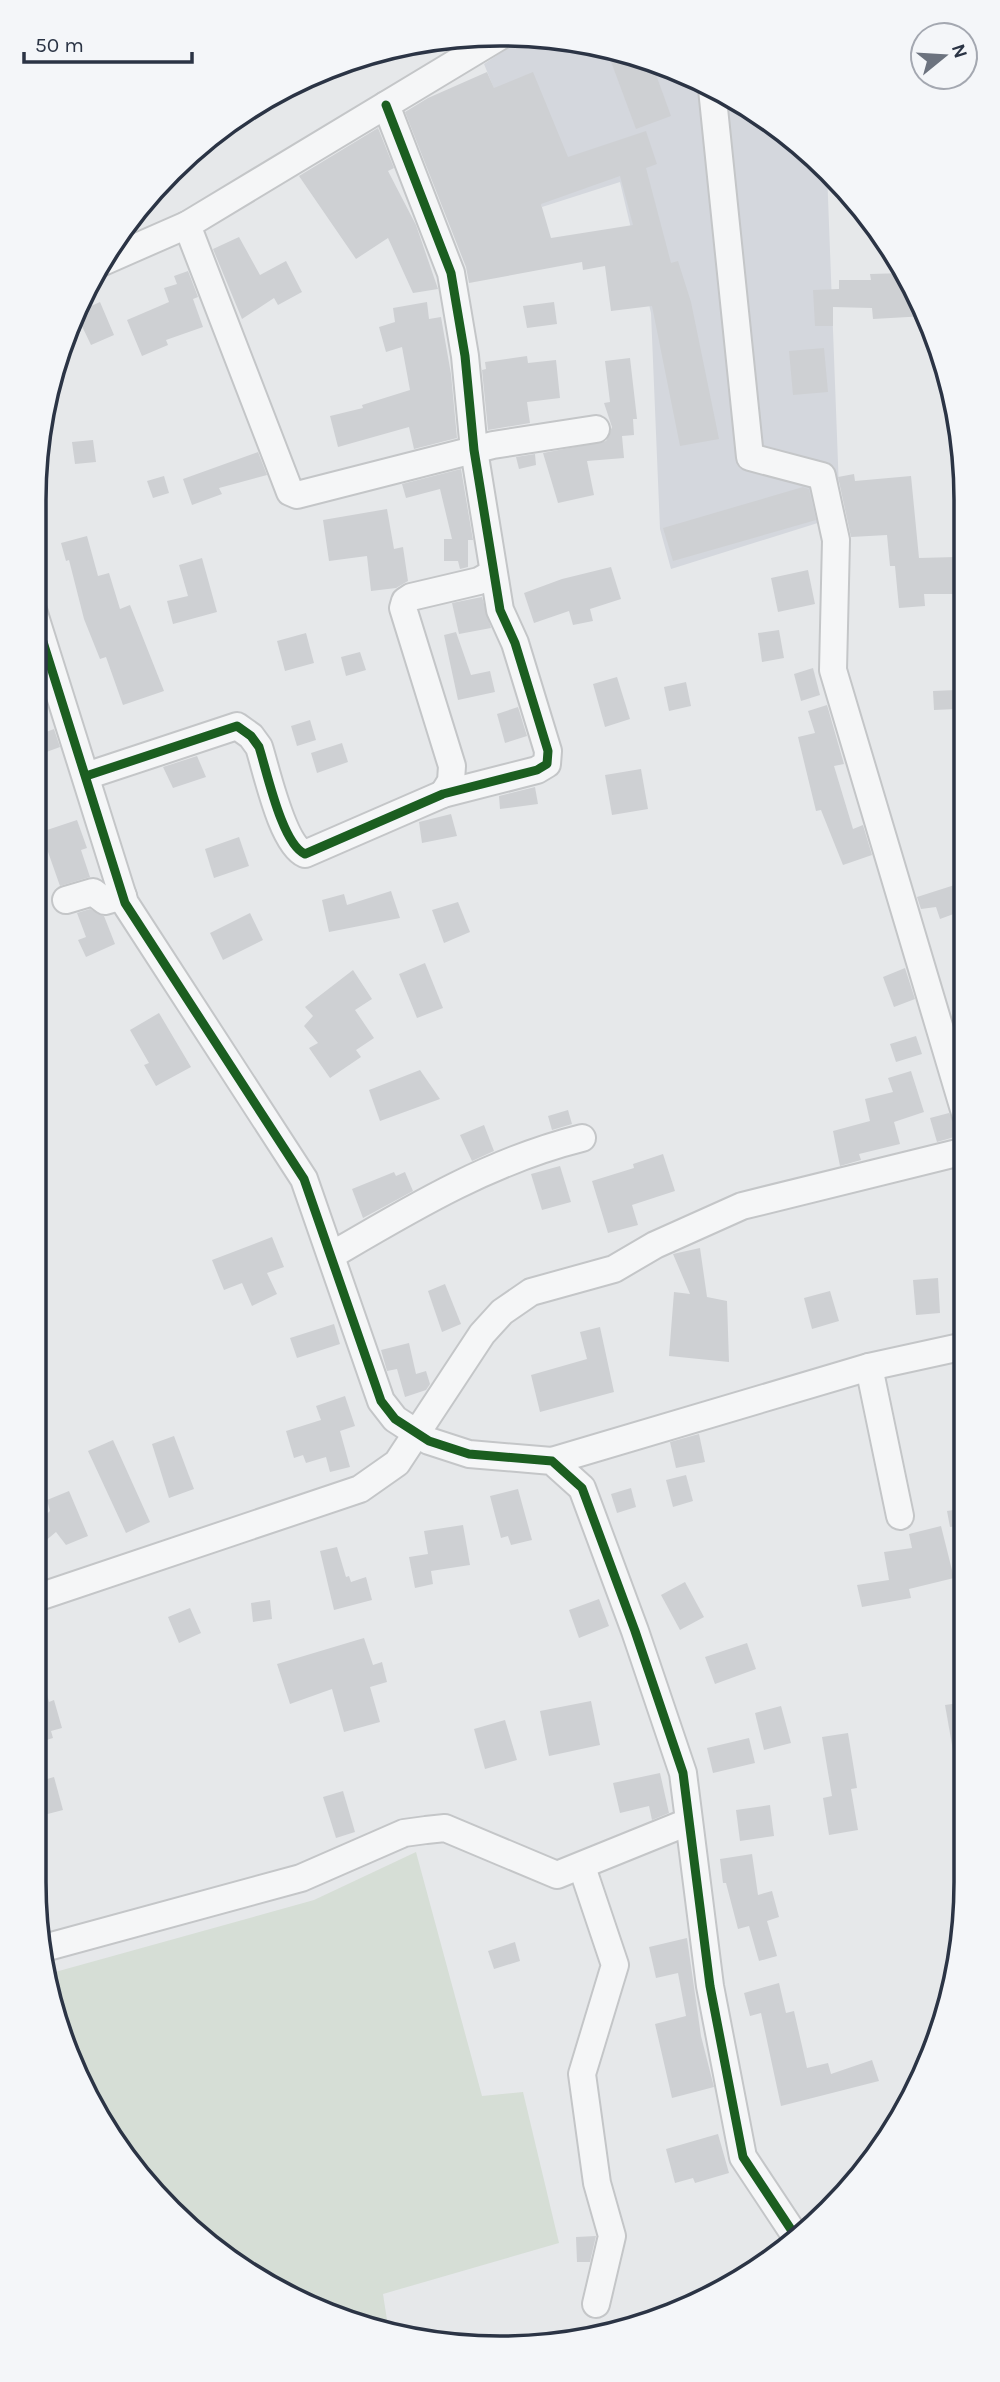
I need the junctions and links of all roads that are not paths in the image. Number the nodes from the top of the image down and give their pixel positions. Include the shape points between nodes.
1 (484, 46) edge
2 (713, 98) edge
3 (386, 105) junction
4 (187, 225) junction
5 (117, 256) edge
6 (596, 429) dead end
7 (474, 450) junction
8 (493, 573) junction
9 (46, 675) edge
10 (86, 776) junction
11 (443, 794) junction
12 (123, 896) junction
13 (66, 900) dead end
14 (954, 1076) edge
15 (582, 1138) dead end
16 (954, 1154) edge
17 (331, 1255) junction
18 (954, 1348) edge
19 (869, 1367) junction
20 (422, 1437) junction
21 (552, 1461) junction
22 (900, 1516) dead end
23 (46, 1595) edge
24 (688, 1822) junction
25 (582, 1867) junction
26 (50, 1946) edge
27 (792, 2231) edge
28 (596, 2304) dead end

1 - 3 street
2 - 14 street via 750,457 822,476 836,540 833,670
3 - 4 street
3 - 7 street via 452,273
4 - 5 street
4 - 7 street via 290,492 297,495
6 - 7 street
7 - 8 street
8 - 11 street via 480,581 411,597 403,608 452,766 451,781
8 - 11 street via 500,610 515,643 548,751 547,764
9 - 10 street
10 - 11 street via 237,726 259,747 286,828 298,851 305,854
10 - 12 street
12 - 13 street via 105,901 93,892
12 - 17 street via 304,1179
15 - 17 street via 532,1151 470,1177
16 - 20 street via 742,1206 614,1269 531,1292 502,1312 482,1334
17 - 20 street via 381,1401 395,1419
18 - 19 street
19 - 21 street
19 - 22 street
20 - 21 street via 461,1452
20 - 23 street via 397,1463 360,1489
21 - 24 street via 582,1488 683,1773
24 - 25 street
24 - 27 street via 710,1986 743,2157
25 - 26 street via 557,1875 445,1828 404,1833 301,1878
25 - 28 street via 615,1965 582,2074 597,2183 612,2236

